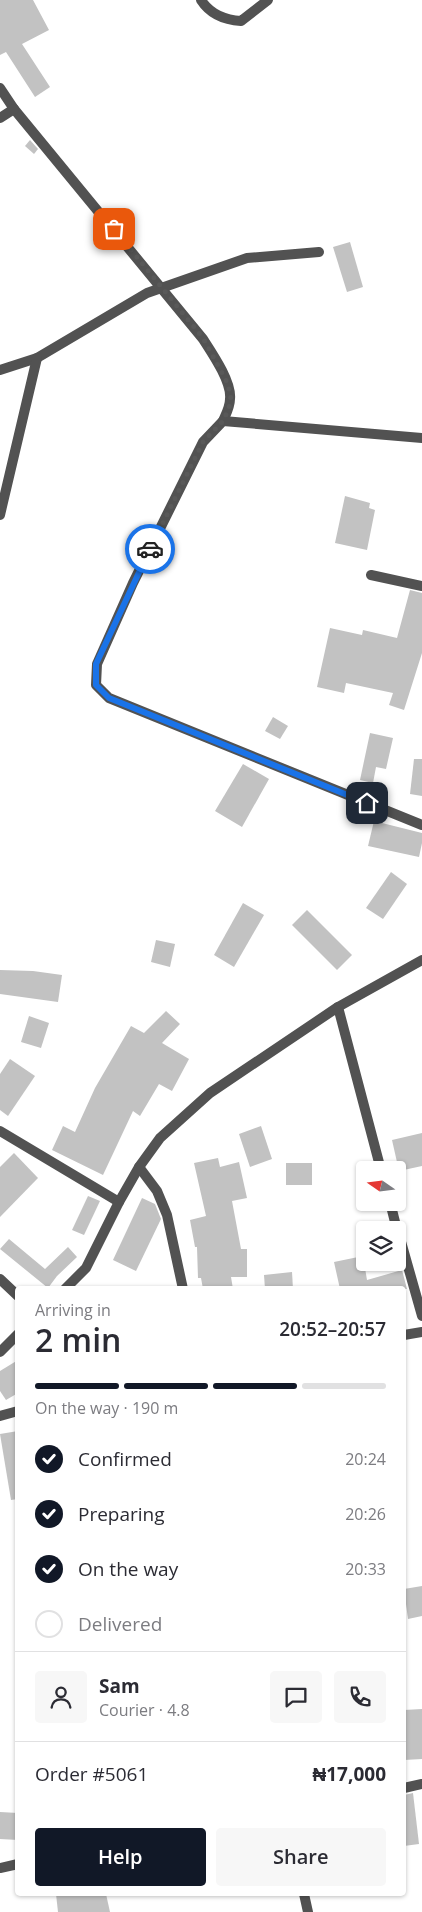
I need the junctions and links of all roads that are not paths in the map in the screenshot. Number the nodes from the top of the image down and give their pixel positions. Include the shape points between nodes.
1 (201, 0) edge
2 (268, 0) edge
3 (0, 88) edge
4 (14, 109) junction
5 (0, 118) edge
6 (319, 252) dead end
7 (163, 289) junction
8 (37, 358) junction
9 (0, 370) edge
10 (223, 421) junction
11 (422, 438) edge
12 (0, 515) edge
13 (371, 575) dead end
14 (422, 586) edge
15 (422, 826) edge
16 (422, 960) edge
17 (338, 1007) junction
18 (0, 1131) edge
19 (379, 1161) edge
20 (139, 1168) junction
21 (119, 1202) junction
22 (406, 1262) edge
23 (0, 1279) edge
24 (68, 1286) edge
25 (182, 1286) edge
26 (15, 1293) edge
27 (422, 1316) edge
28 (422, 1332) edge
29 (406, 1335) edge
30 (15, 1337) edge
31 (0, 1352) edge
32 (15, 1412) edge
33 (0, 1416) edge
34 (422, 1784) edge
35 (406, 1788) edge
36 (15, 1865) edge
37 (0, 1868) edge
38 (304, 1896) edge
39 (308, 1912) edge

1 - 2 street via 206,8 226,20 241,21
3 - 4 street
4 - 5 street
4 - 7 street
6 - 7 street via 247,258
7 - 8 street via 147,293
7 - 10 street via 203,338 227,382 231,396
8 - 9 street
8 - 12 street
10 - 11 street
10 - 15 street via 203,442 133,583 96,664 96,685 109,698
13 - 14 street
16 - 17 street
17 - 19 street
17 - 20 street via 210,1093 160,1138
18 - 21 street
20 - 21 street
20 - 25 street via 157,1191 167,1215
21 - 24 street via 86,1268
22 - 27 street
23 - 26 street
28 - 29 street
30 - 31 street
32 - 33 street
34 - 35 street
36 - 37 street
38 - 39 street

